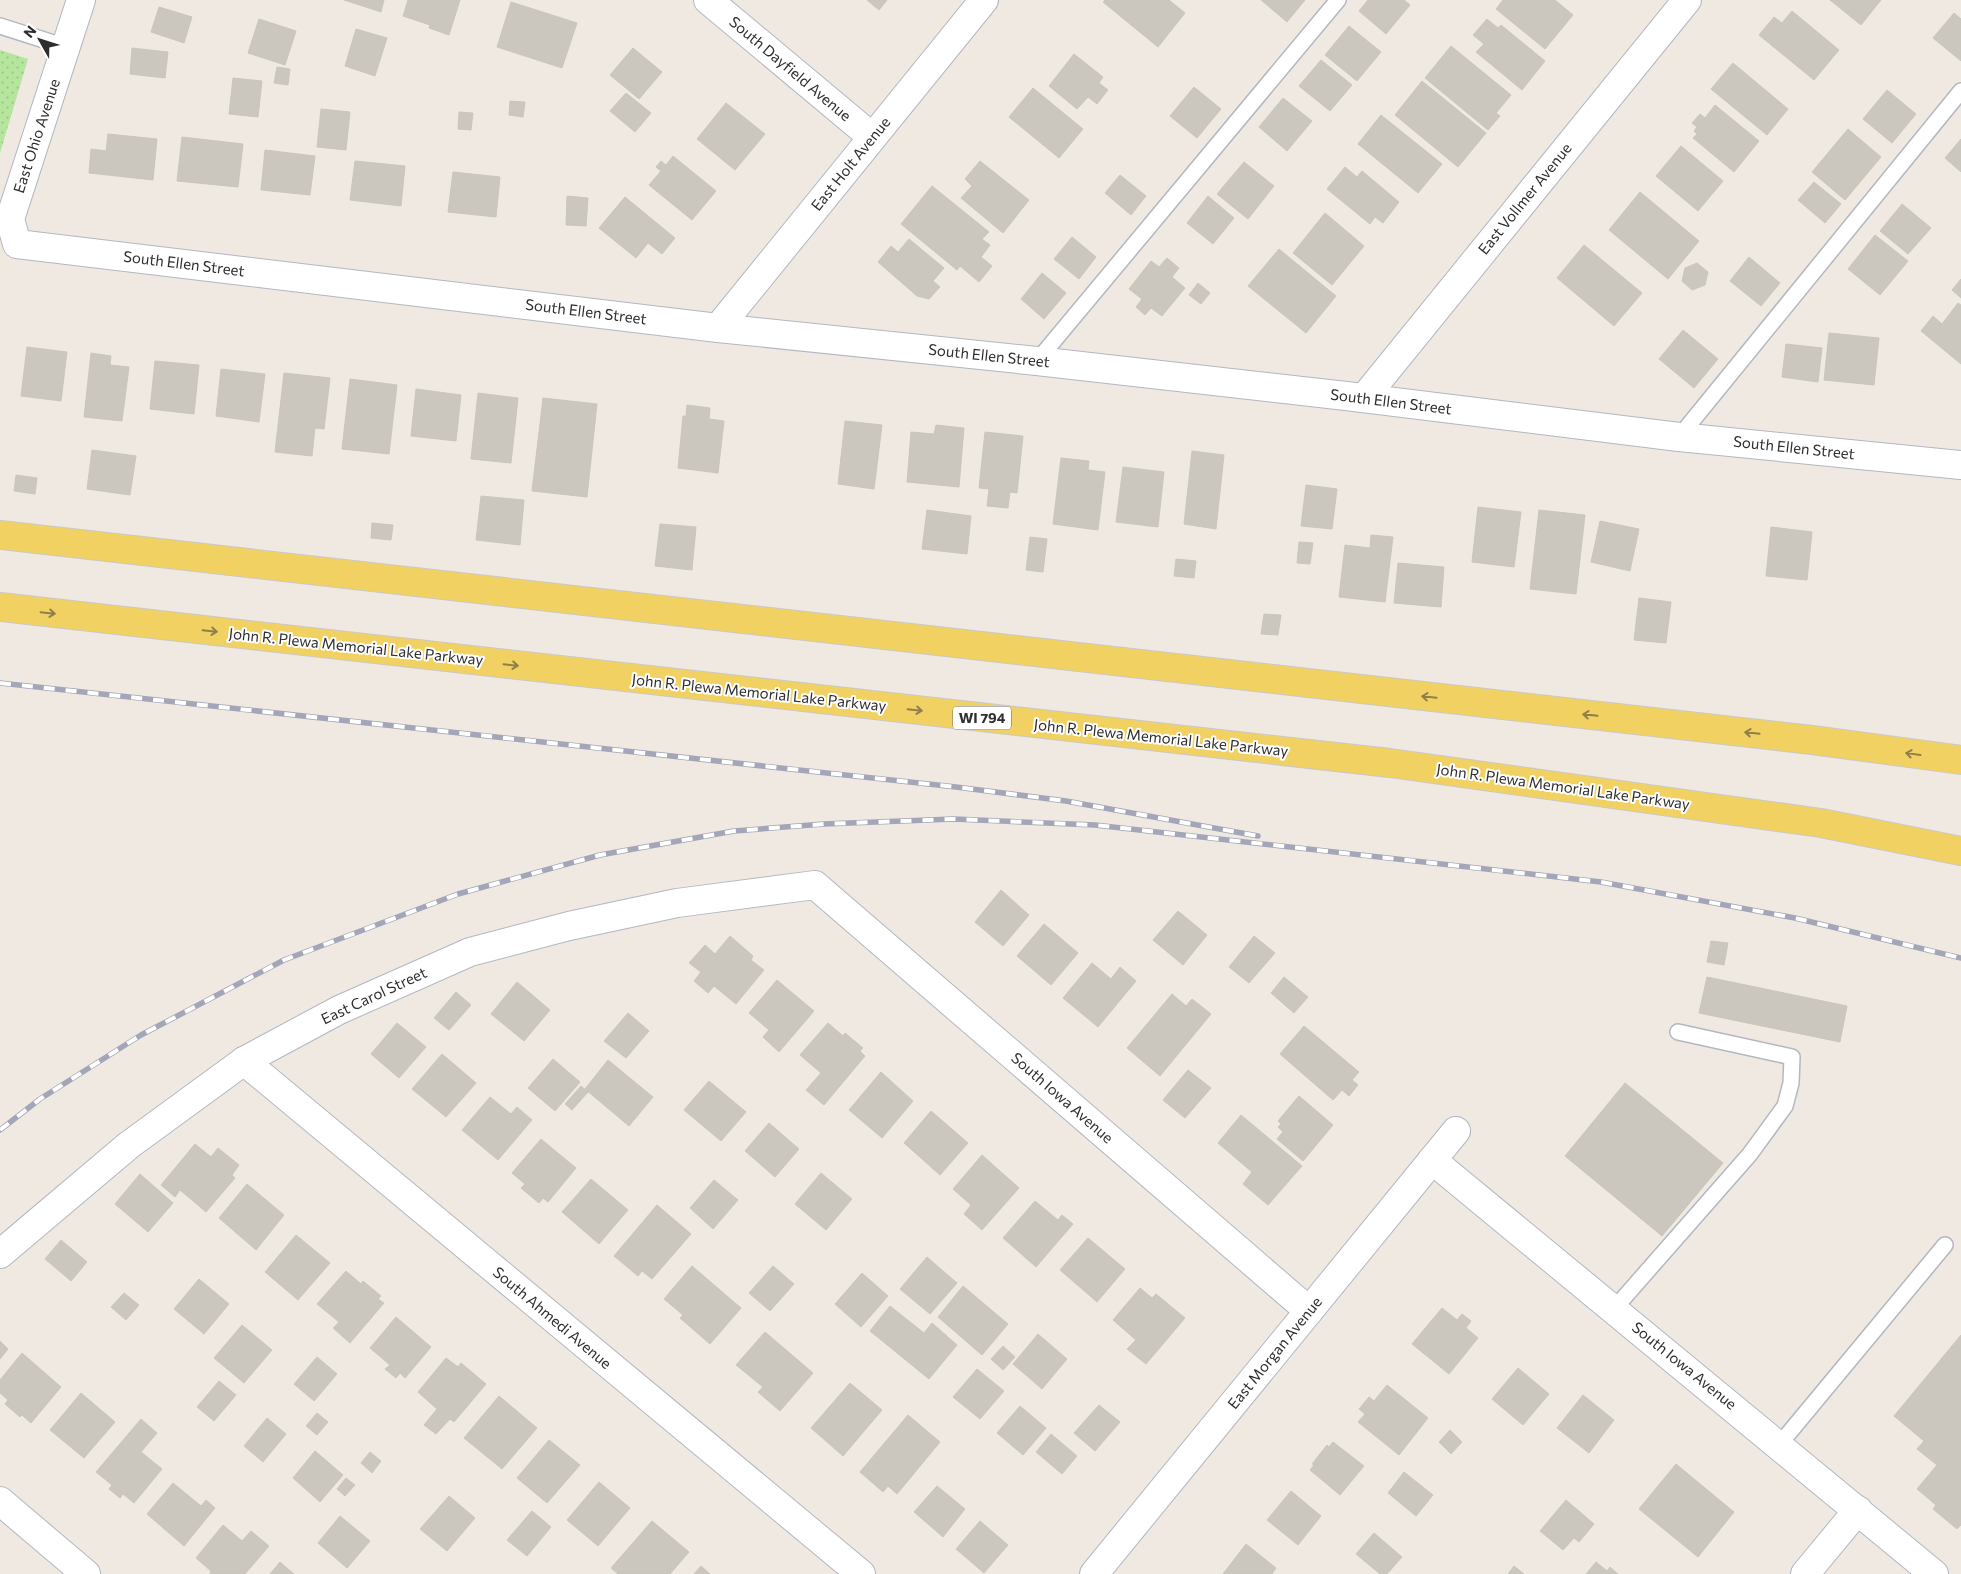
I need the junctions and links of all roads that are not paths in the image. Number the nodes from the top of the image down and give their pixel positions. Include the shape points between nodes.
1 (81, 0) edge
2 (708, 0) edge
3 (984, 0) edge
4 (1338, 0) edge
5 (1687, 0) edge
6 (0, 26) edge
7 (66, 47) junction
8 (1961, 91) edge
9 (872, 137) junction
10 (17, 244) joint
11 (718, 328) junction
12 (1038, 361) junction
13 (1364, 398) junction
14 (1679, 437) junction
15 (1961, 465) edge
16 (0, 535) edge
17 (0, 607) edge
18 (1961, 760) edge
19 (1961, 851) edge
20 (814, 885) joint
21 (1678, 1032) dead end
22 (244, 1061) junction
23 (1456, 1131) dead end
24 (1432, 1160) junction
25 (1945, 1245) dead end
26 (0, 1254) edge
27 (1614, 1309) junction
28 (1309, 1311) junction
29 (1779, 1444) junction
30 (0, 1501) edge
31 (1858, 1510) junction
32 (86, 1574) edge
33 (861, 1574) edge
34 (1094, 1574) edge
35 (1805, 1574) edge
36 (1934, 1574) edge

1 - 7 street, East Ohio Avenue
2 - 9 street, South Dayfield Avenue
3 - 9 street, East Holt Avenue
4 - 12 lane
5 - 13 street, East Vollmer Avenue
6 - 7 lane
7 - 10 street, East Ohio Avenue via 10,219
8 - 14 lane
9 - 11 street, East Holt Avenue
10 - 11 street, South Ellen Street
11 - 12 street, South Ellen Street
12 - 13 street, South Ellen Street
13 - 14 street, South Ellen Street
14 - 15 street, South Ellen Street
18 -> 16 main road via 1812,740
17 -> 19 main road, John R. Plewa Memorial Lake Parkway / WI 794 via 1390,764 1821,823
20 - 22 street, East Carol Street via 678,903 568,926 470,952 339,1010
20 - 28 street, South Iowa Avenue
21 - 27 lane via 1792,1057 1791,1083 1785,1106 1750,1154
22 - 26 street, East Carol Street via 129,1145
22 - 33 street, South Ahmedi Avenue
23 - 24 street, East Morgan Avenue
24 - 27 street, South Iowa Avenue
24 - 28 street, East Morgan Avenue
25 - 29 lane
27 - 29 street, South Iowa Avenue
28 - 34 street, East Morgan Avenue
29 - 31 street, South Iowa Avenue
30 - 32 street
31 - 35 street
31 - 36 street, South Iowa Avenue

